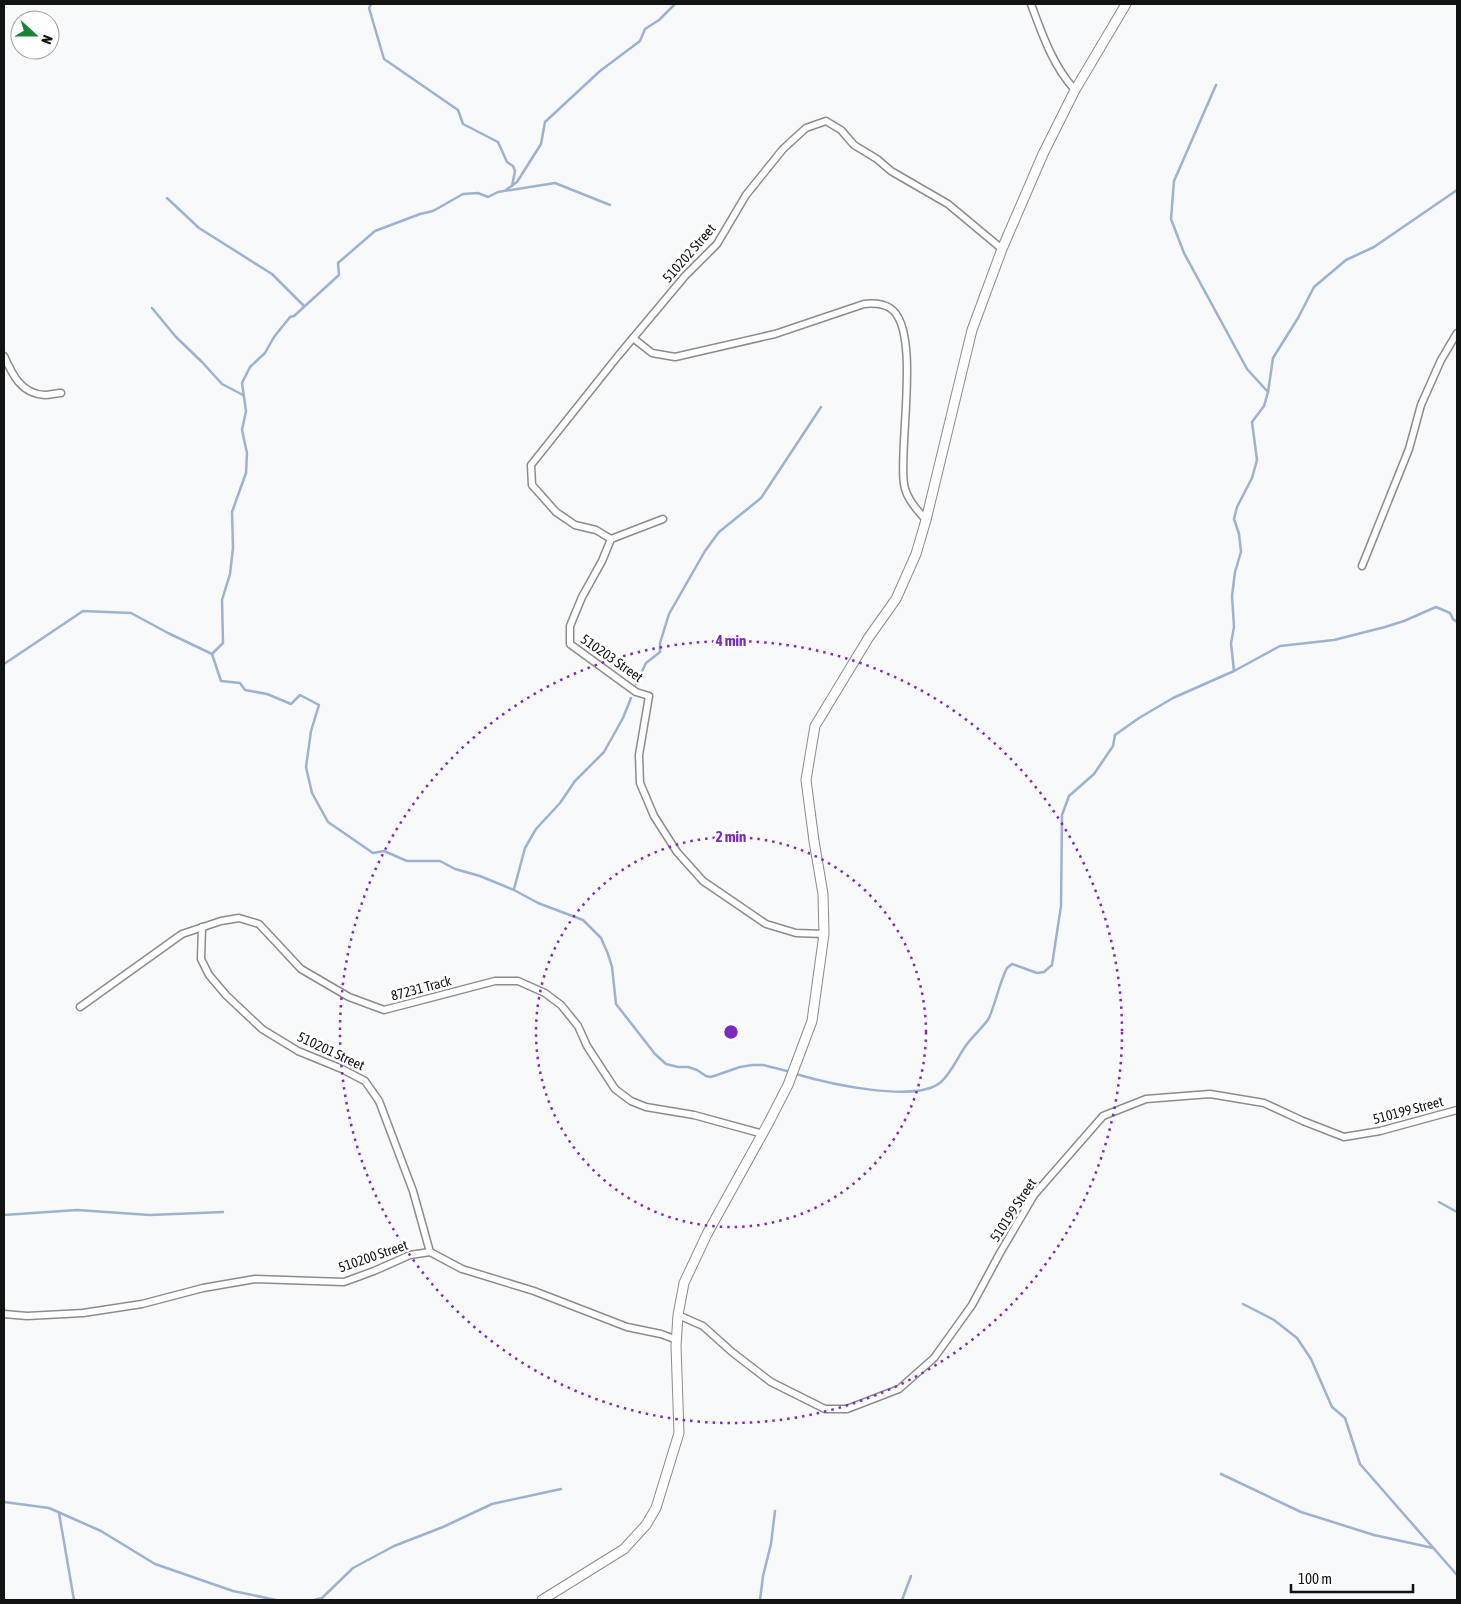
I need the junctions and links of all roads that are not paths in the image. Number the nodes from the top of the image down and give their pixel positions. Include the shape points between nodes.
1 (1031, 4) edge
2 (1126, 4) edge
3 (1074, 90) junction
4 (1002, 249) junction
5 (1457, 333) edge
6 (633, 338) junction
7 (4, 356) edge
8 (61, 393) dead end
9 (663, 519) dead end
10 (926, 520) junction
11 (611, 538) junction
12 (1362, 566) dead end
13 (202, 927) junction
14 (824, 934) junction
15 (80, 1008) dead end
16 (1457, 1110) edge
17 (763, 1134) junction
18 (430, 1252) junction
19 (4, 1314) edge
20 (678, 1315) junction
21 (677, 1340) junction
22 (542, 1600) edge

1 - 3 street via 1054,59
2 - 3 street
3 - 4 street
4 - 6 street, 510202 Street via 948,204 891,171 826,121 806,128 784,148 746,195 717,244 685,276
4 - 10 street via 972,330
5 - 12 street via 1421,405 1409,449
6 - 10 street via 652,352 675,357 775,334 864,304 877,303 891,308 905,338 908,364 902,467 904,487
6 - 11 street, 510202 Street via 531,465 532,485 556,512 575,525
7 - 8 street via 21,386 46,395
9 - 11 street
10 - 14 street via 916,554 896,598 815,726 806,780 823,894
11 - 14 street, 510203 Street via 570,626 570,644 636,692 649,696 639,755 640,783 654,816 677,852 703,881 741,908 766,924 796,934
13 - 15 street, 87231 Track via 182,934
13 - 17 street, 87231 Track via 239,918 259,924 301,969 349,997 384,1010 495,981 518,981 545,993 560,1005 578,1026 615,1089 631,1101
13 - 18 street, 510201 Street via 201,959 209,975 226,995 262,1029 298,1051 365,1081 379,1101 413,1191
14 - 17 street via 812,1021 788,1085
16 - 20 street, 510199 Street via 1380,1132 1344,1137 1264,1103 1210,1094 1146,1099 1103,1116 1034,1195 972,1305 934,1358 899,1389 847,1409 825,1408 771,1382 703,1326
17 - 20 street via 707,1234 684,1283
18 - 19 street, 510200 Street via 410,1256 344,1282 255,1279 142,1304 83,1313
18 - 21 street, 510200 Street via 462,1269 534,1291 627,1328
20 - 21 street
21 - 22 street via 679,1434 656,1508 646,1525 624,1548

